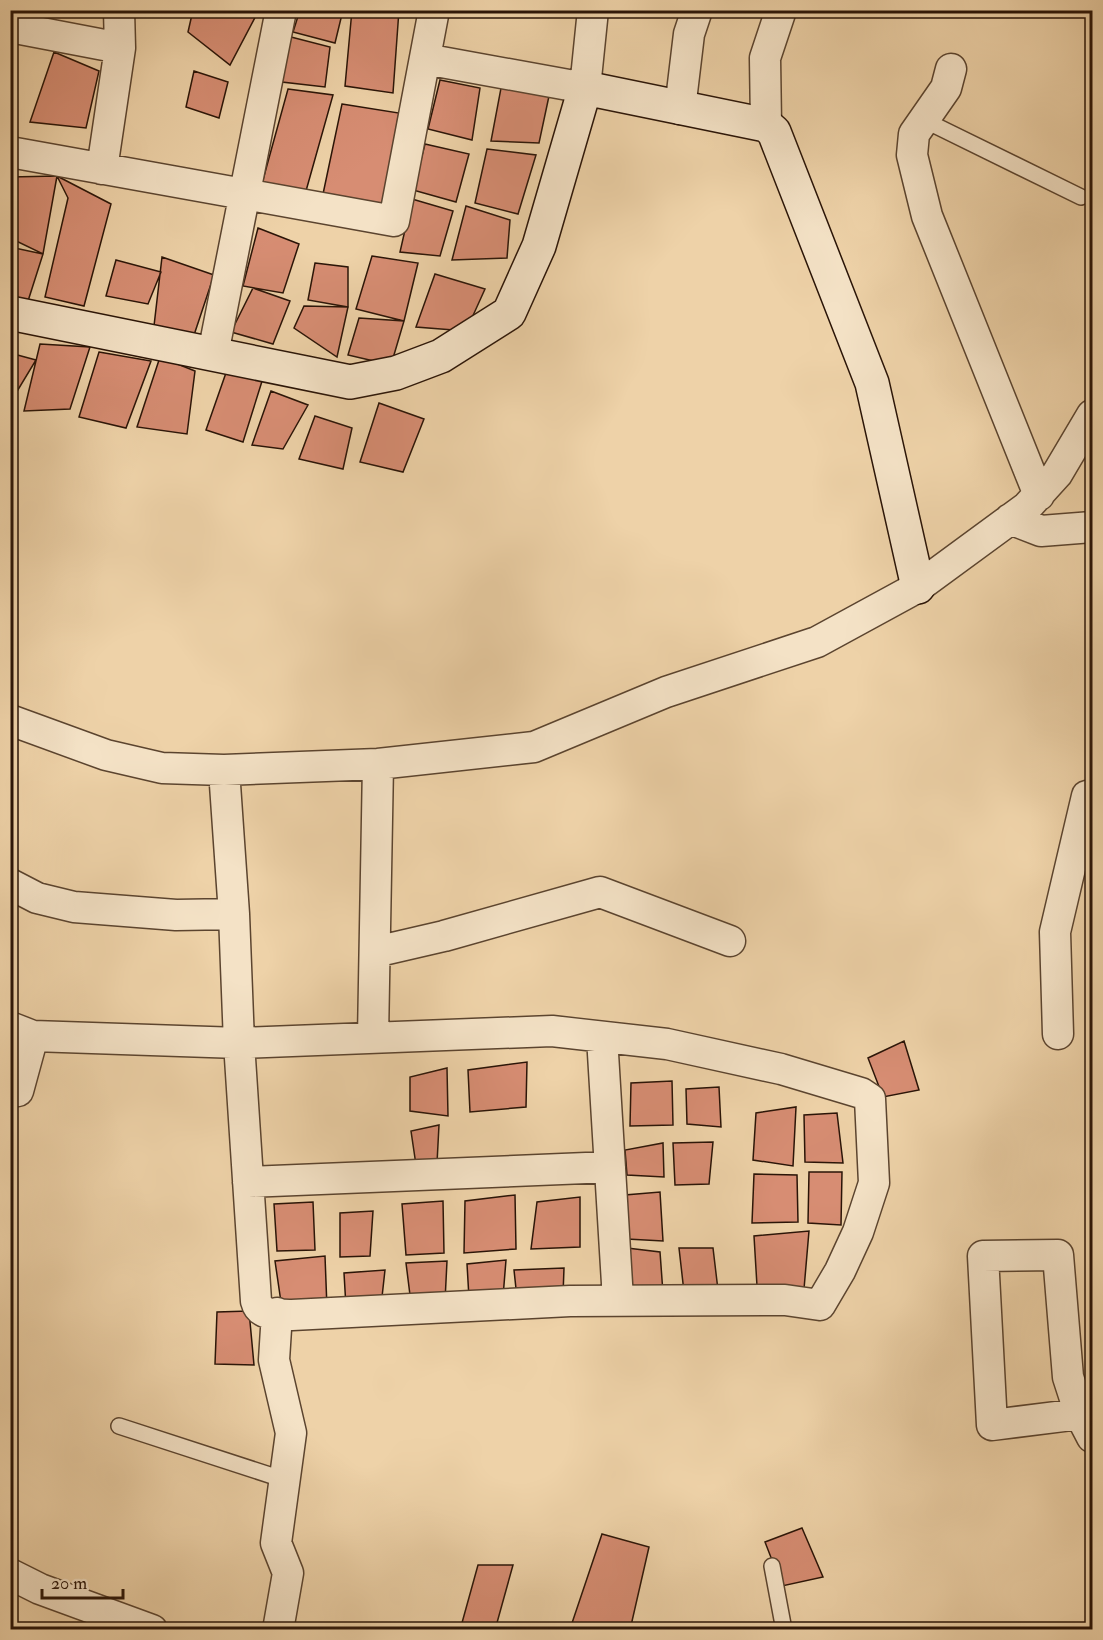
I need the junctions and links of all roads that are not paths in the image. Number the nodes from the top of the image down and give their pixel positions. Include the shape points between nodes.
1 (119, 10) edge
2 (281, 10) edge
3 (434, 10) edge
4 (593, 10) edge
5 (697, 10) edge
6 (781, 10) edge
7 (10, 27) edge
8 (120, 48) junction
9 (424, 59) junction
10 (951, 69) dead end
11 (585, 88) junction
12 (680, 109) junction
13 (924, 120) junction
14 (766, 125) junction
15 (10, 152) edge
16 (102, 169) junction
17 (245, 194) junction
18 (1081, 197) dead end
19 (10, 313) edge
20 (213, 354) junction
21 (1092, 415) edge
22 (1039, 495) junction
23 (1010, 519) junction
24 (1092, 527) edge
25 (918, 586) junction
26 (10, 720) edge
27 (378, 765) junction
28 (224, 770) junction
29 (1092, 795) edge
30 (10, 884) edge
31 (234, 914) junction
32 (730, 941) dead end
33 (375, 952) junction
34 (22, 1032) edge
35 (1058, 1034) dead end
36 (602, 1037) junction
37 (374, 1038) junction
38 (239, 1043) junction
39 (10, 1092) edge
40 (610, 1167) junction
41 (248, 1182) junction
42 (618, 1300) junction
43 (277, 1313) junction
44 (1086, 1425) edge
45 (119, 1426) dead end
46 (285, 1480) junction
47 (772, 1566) dead end
48 (10, 1574) edge
49 (152, 1629) edge
50 (278, 1629) edge
51 (784, 1629) edge

1 - 8 street
2 - 17 street
3 - 9 street
4 - 11 street
5 - 12 street via 688,34
6 - 14 street via 765,58
7 - 8 street
8 - 16 street
9 - 11 street
9 - 17 street via 394,221
10 - 13 street via 946,87
11 - 12 street
11 - 20 street via 539,246 509,313 441,356 396,373 350,382
12 - 14 street
13 - 18 lane
13 - 22 street via 914,134 912,155 927,216
14 - 25 street via 774,132 872,383
15 - 16 street
16 - 17 street
17 - 20 street
19 - 20 street
21 - 22 street via 1057,474
22 - 23 street
23 - 24 street via 1041,531
23 - 25 street
25 - 27 street via 817,642 666,692 534,747
26 - 28 street via 106,756 162,768
27 - 28 street
27 - 33 street
28 - 31 street
29 - 35 street via 1087,796 1055,932
30 - 31 street via 37,898 74,907 176,915
31 - 38 street
32 - 33 street via 600,892
33 - 37 street
34 - 38 street
34 - 39 street via 18,1091
36 - 37 street via 552,1031
36 - 40 street
36 - 42 street via 667,1044 769,1067 861,1093 870,1099 874,1183 858,1232 820,1305 785,1300
37 - 38 street
38 - 41 street
40 - 41 street
40 - 42 street
41 - 43 street via 256,1305 264,1312
42 - 43 street
43 - 46 street via 274,1360 291,1433
44 - 44 street via 1068,1377 1058,1255 983,1256 992,1425
45 - 46 lane
46 - 50 street via 276,1543 288,1573
47 - 51 lane
48 - 49 street via 40,1589

